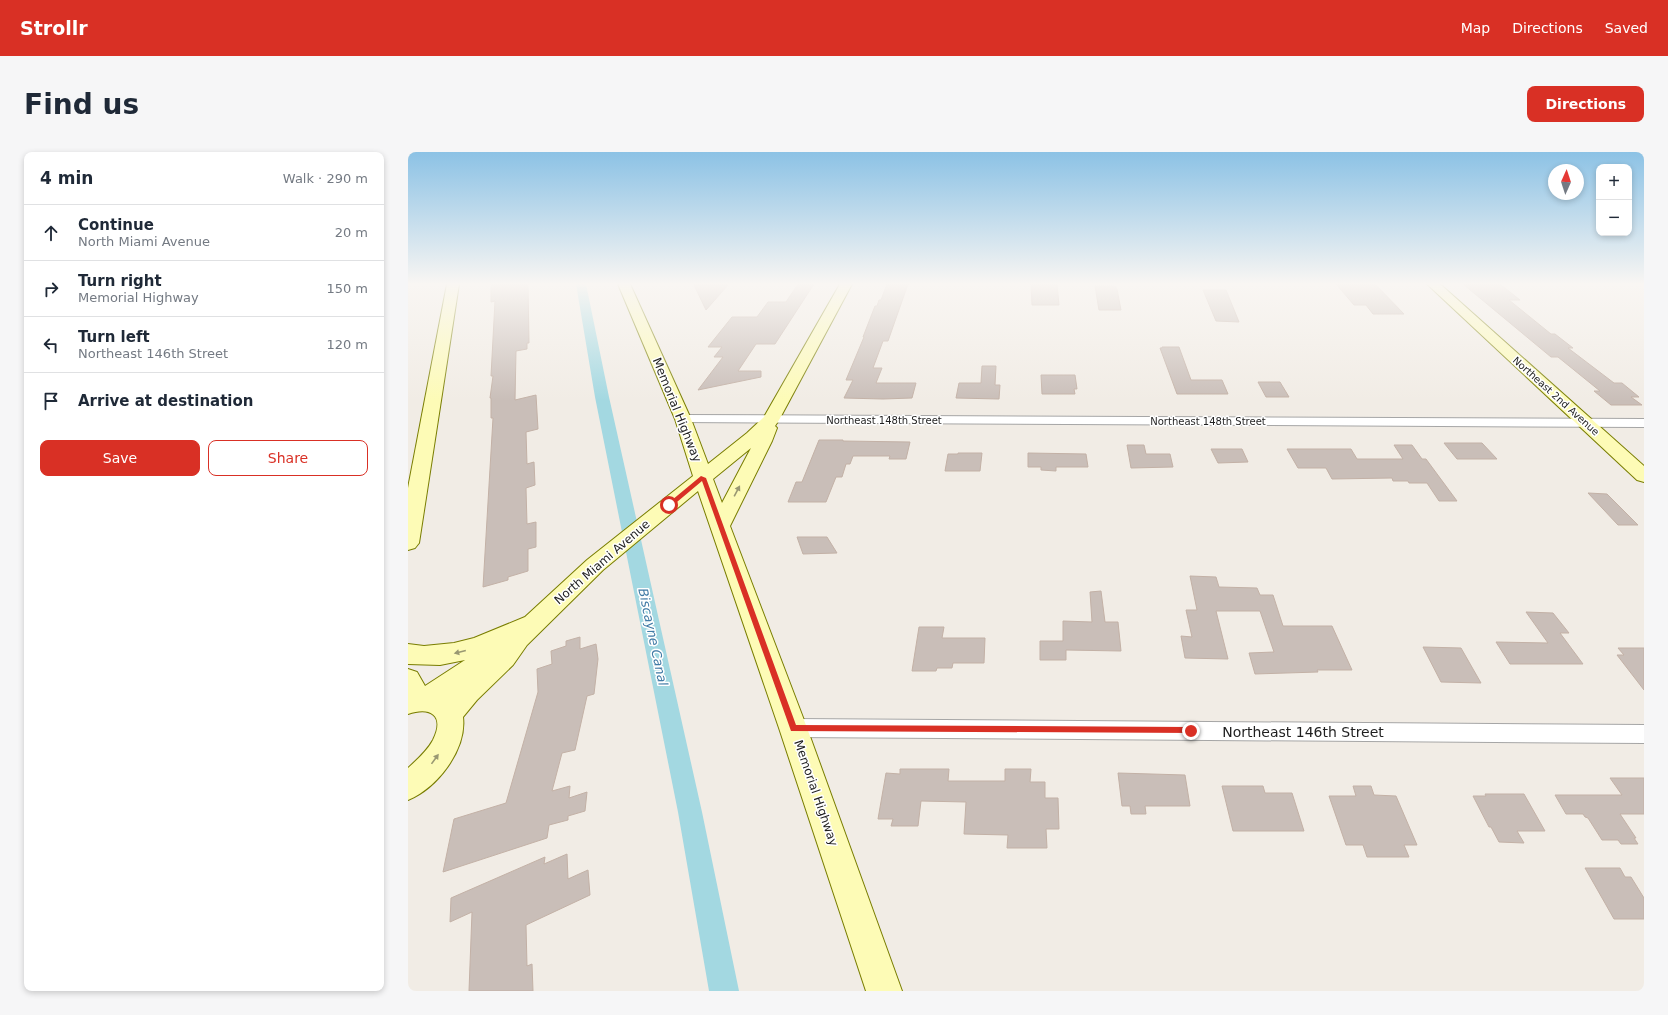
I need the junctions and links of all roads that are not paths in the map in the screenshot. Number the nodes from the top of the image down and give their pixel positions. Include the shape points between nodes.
1 (446, 323) edge
2 (641, 323) edge
3 (824, 323) edge
4 (1476, 323) edge
5 (683, 419) junction
6 (771, 420) junction
7 (1585, 423) junction
8 (1644, 423) edge
9 (1644, 476) edge
10 (703, 478) junction
11 (720, 526) junction
12 (408, 543) edge
13 (526, 630) junction
14 (408, 654) edge
15 (415, 695) edge
16 (450, 715) junction
17 (793, 728) junction
18 (1644, 734) edge
19 (408, 786) edge
20 (884, 991) edge

1 - 12 street
2 - 5 street, Memorial Highway
3 - 6 street, North Miami Avenue
4 - 7 street, Northeast 2nd Avenue
5 - 6 street, Northeast 148th Street
5 - 10 street, Memorial Highway
6 - 7 street, Northeast 148th Street
6 - 10 street, North Miami Avenue
11 -> 6 street
7 - 8 street, Northeast 148th Street
7 - 9 street, Northeast 2nd Avenue
10 - 11 street, Memorial Highway
10 - 13 street, North Miami Avenue via 595,565
11 - 17 street, Memorial Highway
13 -> 14 street via 456,653 431,656
13 - 15 street, North Miami Avenue
13 - 16 street, North Miami Avenue via 504,658 468,692
15 - 16 street via 441,704
19 -> 16 street via 424,773 443,748 450,730
17 - 18 street, Northeast 146th Street
17 - 20 street, Memorial Highway

